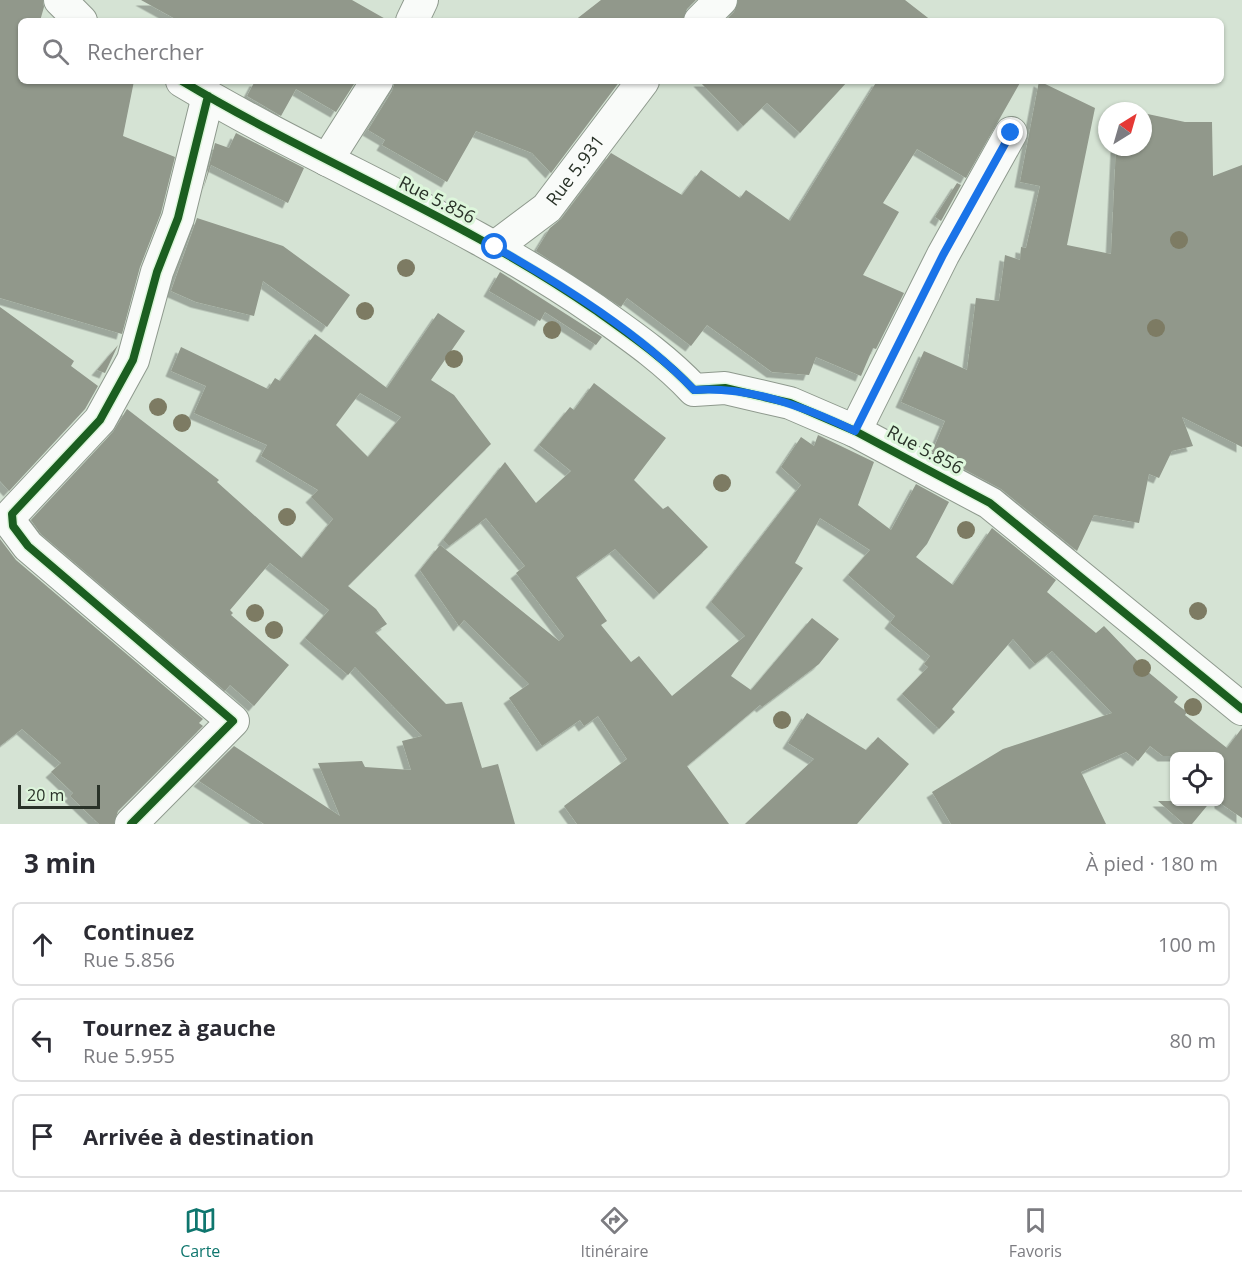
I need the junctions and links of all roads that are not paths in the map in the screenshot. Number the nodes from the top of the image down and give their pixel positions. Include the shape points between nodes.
1 (60, 0) edge
2 (422, 0) edge
3 (721, 0) edge
4 (78, 18) edge
5 (413, 18) edge
6 (703, 18) edge
7 (375, 84) edge
8 (641, 84) edge
9 (195, 89) edge
10 (1011, 133) dead end
11 (327, 160) junction
12 (495, 247) junction
13 (855, 431) junction
14 (1242, 709) edge
15 (131, 824) edge

1 - 4 street
2 - 5 street
3 - 6 street
7 - 11 street
8 - 12 street, Rue 5.931 via 547,208
9 - 11 street, Rue 5.856
9 - 15 street via 178,218 157,272 133,360 100,420 12,514 13,526 28,546 233,721
10 - 13 street via 943,255
11 - 12 street, Rue 5.856
12 - 13 street, Rue 5.856 via 542,274 633,337 670,364 694,390 725,388 790,404
13 - 14 street, Rue 5.856 via 990,503

